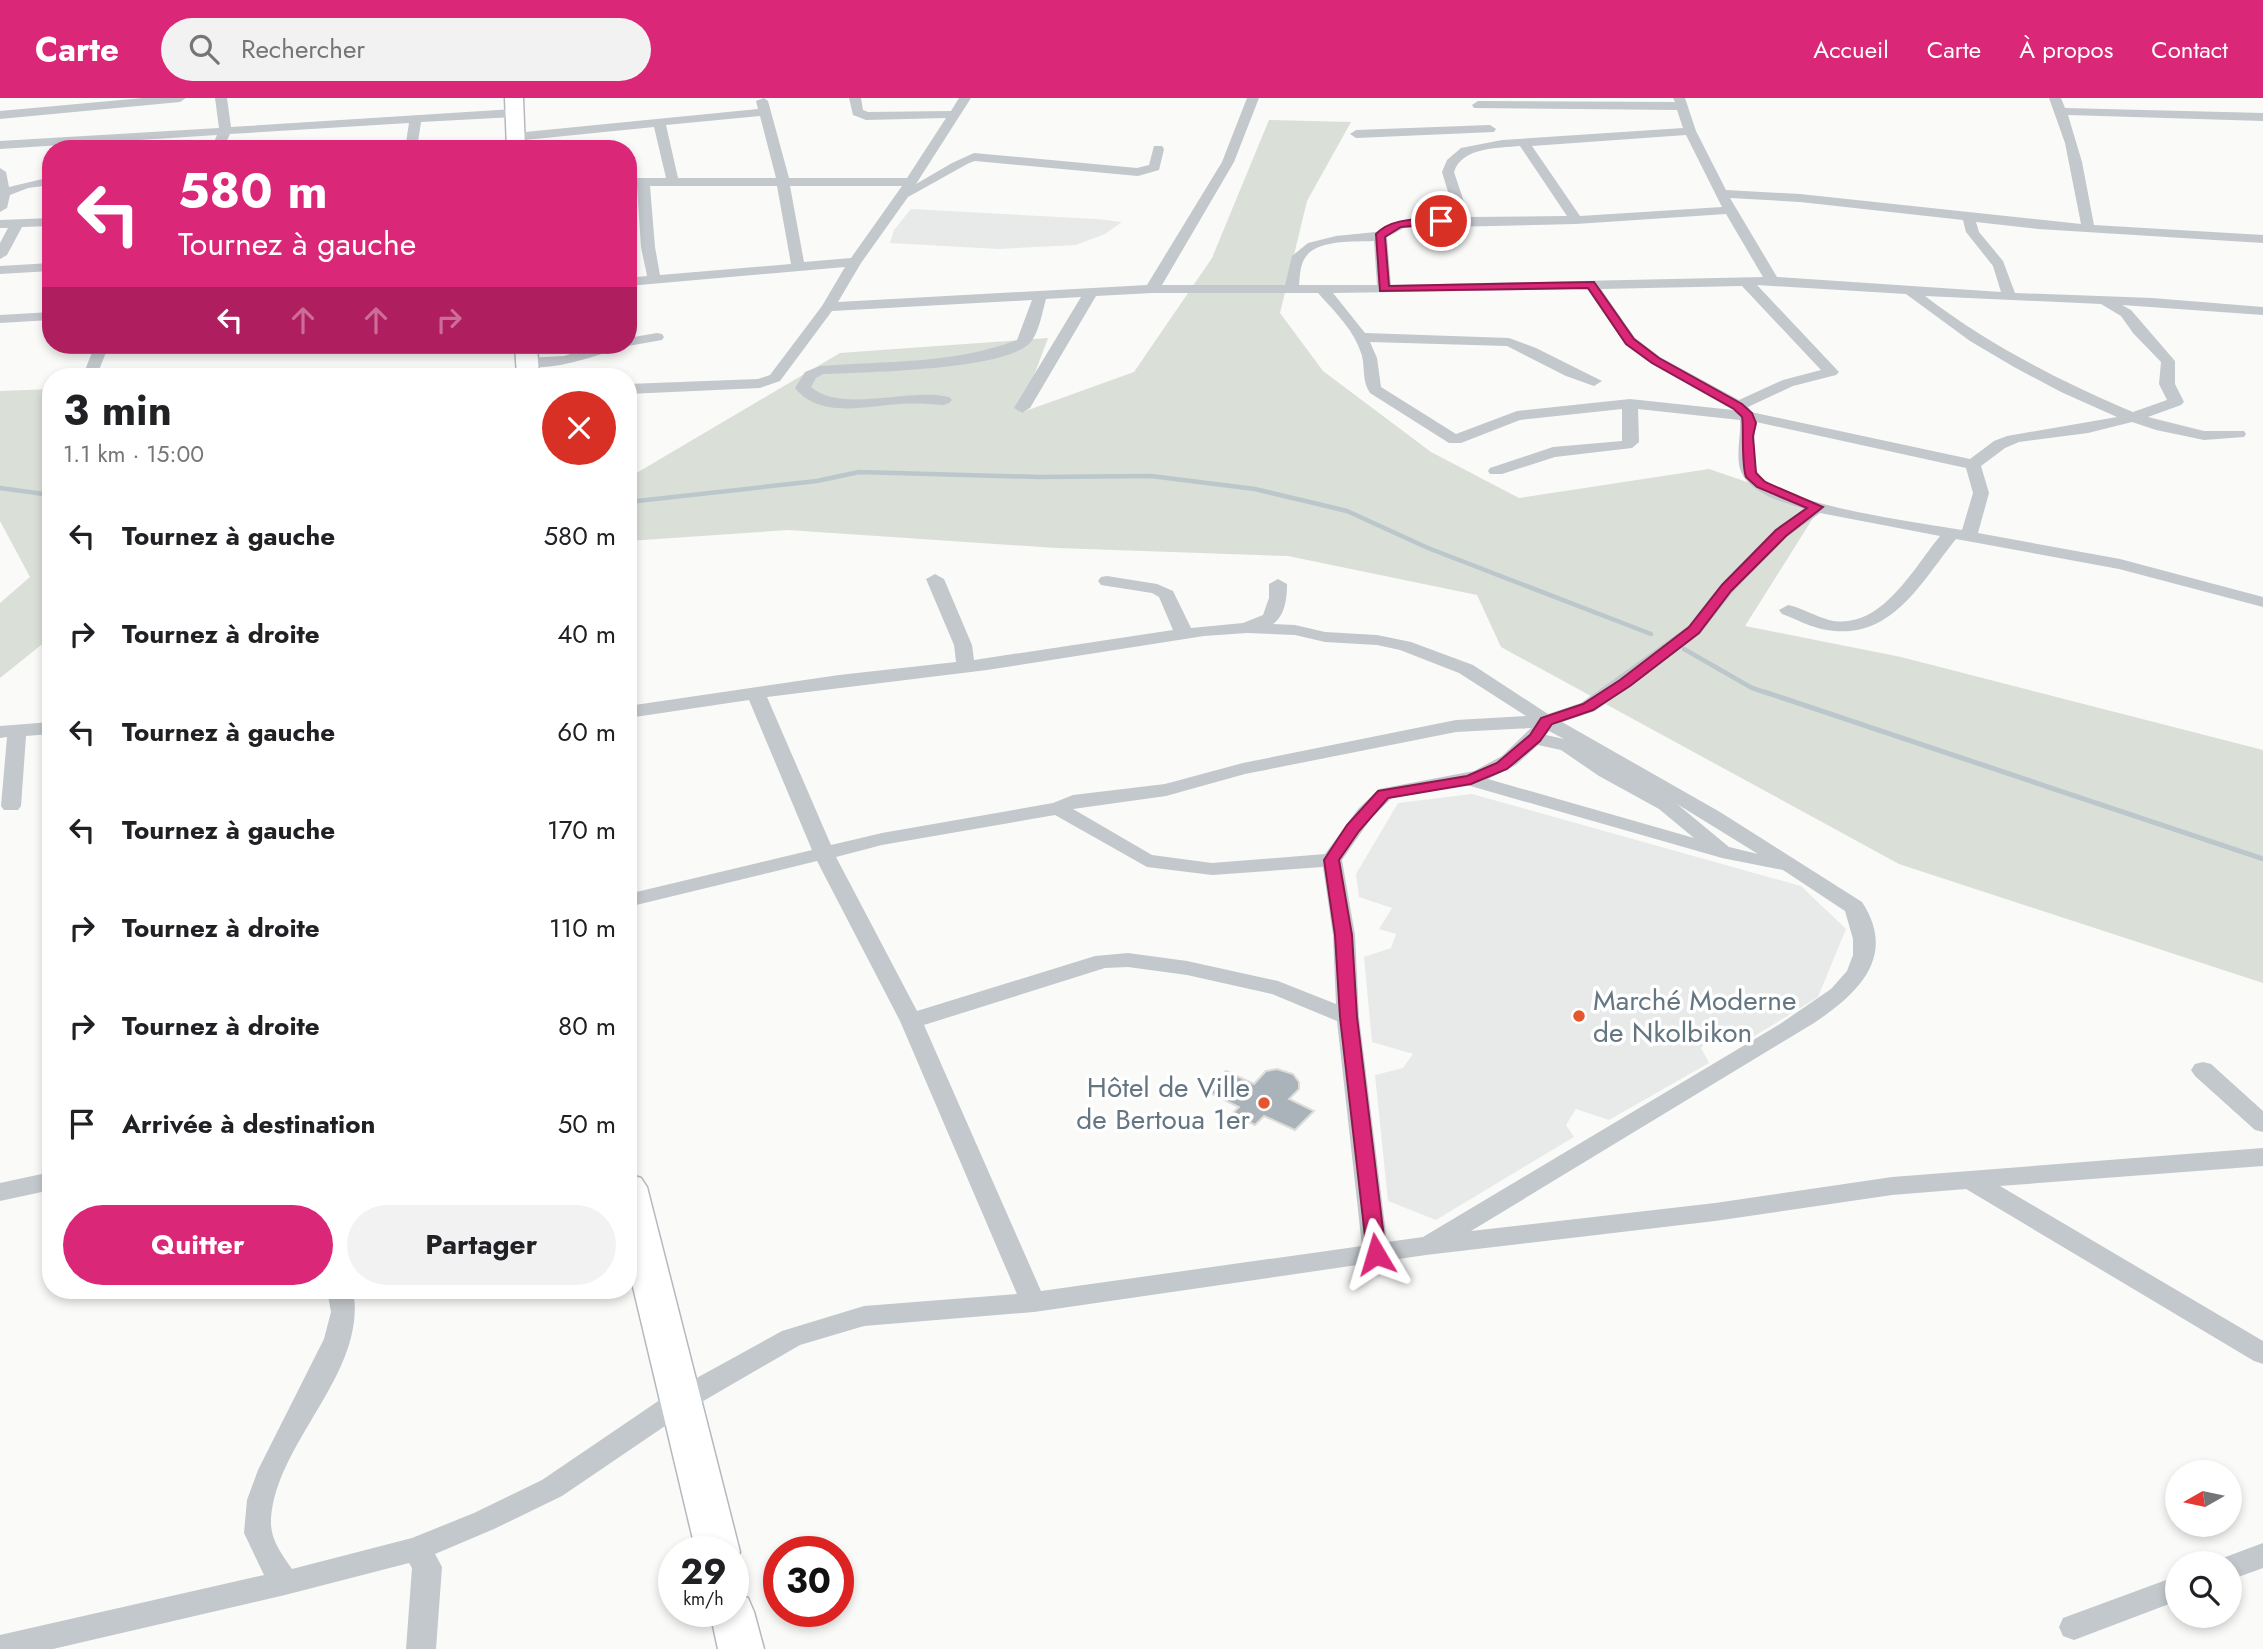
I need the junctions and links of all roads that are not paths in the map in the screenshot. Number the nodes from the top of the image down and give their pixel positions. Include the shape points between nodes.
1 (180, 98) edge
2 (221, 98) edge
3 (762, 98) edge
4 (855, 98) edge
5 (965, 98) edge
6 (1253, 98) edge
7 (1477, 102) edge
8 (1681, 102) edge
9 (2057, 104) edge
10 (514, 106) edge
11 (764, 112) junction
12 (955, 114) junction
13 (0, 115) edge
14 (2263, 117) edge
15 (416, 119) junction
16 (659, 123) junction
17 (295, 126) junction
18 (1490, 129) junction
19 (225, 131) junction
20 (1690, 131) junction
21 (1356, 134) dead end
22 (84, 140) edge
23 (221, 140) edge
24 (254, 140) edge
25 (412, 140) edge
26 (515, 140) edge
27 (537, 140) edge
28 (42, 143) edge
29 (1524, 143) junction
30 (1502, 144) junction
31 (5, 145) edge
32 (1158, 149) dead end
33 (783, 181) junction
34 (1, 182) edge
35 (42, 182) edge
36 (637, 182) edge
37 (643, 182) junction
38 (673, 182) junction
39 (908, 188) junction
40 (1721, 194) junction
41 (0, 208) edge
42 (1730, 210) junction
43 (1969, 218) junction
44 (1576, 220) junction
45 (1464, 221) junction
46 (42, 222) edge
47 (17, 223) junction
48 (0, 224) edge
49 (2088, 228) junction
50 (1380, 236) junction
51 (2263, 239) edge
52 (0, 255) edge
53 (855, 262) junction
54 (798, 267) junction
55 (42, 268) edge
56 (0, 270) edge
57 (654, 279) junction
58 (637, 281) edge
59 (1772, 281) junction
60 (1746, 282) junction
61 (1591, 285) junction
62 (1152, 289) junction
63 (1291, 289) junction
64 (1322, 289) junction
65 (1384, 289) junction
66 (1909, 290) junction
67 (1091, 293) junction
68 (1040, 297) junction
69 (2008, 298) junction
70 (2104, 301) junction
71 (828, 307) junction
72 (2263, 311) edge
73 (42, 317) edge
74 (0, 319) edge
75 (657, 337) dead end
76 (1360, 337) junction
77 (637, 340) edge
78 (585, 354) edge
79 (527, 361) edge
80 (1594, 381) dead end
81 (637, 389) edge
82 (944, 400) dead end
83 (1630, 404) junction
84 (1022, 408) dead end
85 (1743, 411) junction
86 (2130, 418) junction
87 (2238, 434) dead end
88 (1973, 465) junction
89 (1496, 471) dead end
90 (1816, 507) junction
91 (1959, 535) junction
92 (935, 579) dead end
93 (1107, 580) dead end
94 (1278, 584) dead end
95 (2263, 587) edge
96 (2222, 591) junction
97 (2263, 602) edge
98 (1788, 610) dead end
99 (1247, 628) junction
100 (1183, 634) junction
101 (967, 665) junction
102 (756, 694) junction
103 (637, 711) edge
104 (42, 729) edge
105 (1541, 730) junction
106 (9, 732) edge
107 (1471, 780) junction
108 (12, 806) dead end
109 (1058, 808) junction
110 (823, 852) junction
111 (1729, 854) junction
112 (1332, 860) junction
113 (1795, 869) junction
114 (637, 899) edge
115 (1348, 1017) junction
116 (911, 1021) junction
117 (2203, 1070) dead end
118 (2263, 1124) edge
119 (2263, 1157) edge
120 (1970, 1180) junction
121 (42, 1183) edge
122 (0, 1192) edge
123 (637, 1222) edge
124 (1426, 1247) junction
125 (1376, 1254) junction
126 (342, 1299) edge
127 (1034, 1302) junction
128 (2263, 1354) edge
129 (683, 1399) junction
130 (714, 1536) edge
131 (416, 1549) junction
132 (2263, 1555) edge
133 (2242, 1563) edge
134 (285, 1583) junction
135 (2165, 1593) edge
136 (736, 1627) edge
137 (2074, 1628) dead end
138 (0, 1648) edge
139 (421, 1649) edge
140 (741, 1649) edge

1 - 13 street
2 - 19 street
3 - 11 street
4 - 12 street via 857,112 866,117
5 - 12 street
6 - 62 street via 1228,162
7 - 8 street
7 - 18 street
8 - 20 street
9 - 14 street via 2188,108
9 - 49 street
10 - 15 street
10 - 26 highway
11 - 16 street
11 - 33 street
12 - 39 street
15 - 17 street
15 - 25 street
16 - 27 street
16 - 38 street
17 - 19 street
17 - 24 street
18 - 21 street
18 - 30 street
19 - 22 street
19 - 23 street
20 - 29 street
20 - 40 street
28 - 31 street
29 - 30 street
29 - 44 street
30 - 45 street via 1465,151 1451,163 1448,173
31 - 34 street
32 - 39 street via 1155,167 1138,172 974,157 922,187
33 - 38 street
33 - 39 street
33 - 54 street
34 - 35 street
34 - 41 street
36 - 37 street
37 - 38 street
37 - 57 street
39 - 53 street
40 - 42 street
40 - 43 street via 1800,198
42 - 44 street
42 - 59 street
43 - 49 street
43 - 69 street via 1970,232 1998,265
44 - 45 street
45 - 50 street via 1399,225
46 - 47 street
47 - 48 street
47 - 52 street
49 - 51 street
50 - 63 street via 1306,248 1299,256
50 - 65 street
53 - 54 street
53 - 71 street
54 - 57 street
55 - 56 street
57 - 58 street
59 - 60 street
59 - 66 street
60 - 61 street
60 - 85 street via 1831,372 1788,383
61 - 65 street
61 - 85 street via 1630,341
62 - 63 street
62 - 67 street
63 - 64 street
64 - 65 street
64 - 76 street
66 - 69 street
66 - 86 street via 2000,352
67 - 68 street
67 - 84 street
68 - 71 street
68 - 82 street via 1022,343 948,362 820,370 810,375 803,388 829,401
69 - 70 street
70 - 72 street
70 - 86 street via 2126,313 2168,360 2167,384 2176,402
71 - 81 street via 769,382
73 - 74 street
75 - 77 street
76 - 80 street via 1509,342 1567,373
76 - 83 street via 1369,354 1369,378 1376,390 1455,440 1517,416
78 - 79 street via 565,360
83 - 85 street
83 - 89 street via 1631,442 1553,452
85 - 88 street
85 - 90 street via 1750,423 1750,474 1761,484
86 - 87 street via 2208,437
86 - 88 street via 2008,439 1990,448
88 - 91 street via 1982,484 1982,502
90 - 91 street
90 - 105 street via 1781,533 1694,630 1588,707
91 - 96 street via 2120,564
91 - 98 street via 1890,609 1870,622 1849,627 1827,625
92 - 101 street
93 - 100 street via 1167,595 1168,609
94 - 99 street via 1271,618
95 - 96 street
96 - 97 street
99 - 100 street
99 - 105 street via 1405,646 1466,669
100 - 101 street
101 - 102 street
102 - 103 street
102 - 110 street
104 - 106 street
105 - 107 street via 1502,766
105 - 109 street via 1456,726 1242,769 1166,790 1073,801
105 - 111 street via 1666,805
105 - 113 street via 1713,816
106 - 108 street
107 - 111 street
107 - 112 street via 1384,794
109 - 110 street
109 - 112 street via 1147,862 1212,869
110 - 114 street
110 - 116 street
111 - 113 street
112 - 115 street via 1344,935
113 - 124 street via 1854,907 1866,944 1857,975 1827,1004
115 - 116 street via 1278,988 1128,960 1102,961
115 - 125 street
116 - 127 street
117 - 118 street
119 - 120 street
120 - 124 street via 1892,1186
120 - 128 street
121 - 122 street
123 - 129 highway
124 - 125 street
125 - 127 street
126 - 134 street via 343,1320 329,1359 266,1486 257,1525 265,1553
127 - 129 street via 864,1316 791,1338
129 - 130 highway
129 - 131 street via 552,1489
131 - 134 street
131 - 139 street via 427,1567
132 - 133 street
134 - 138 street
135 - 137 street
136 - 140 highway

